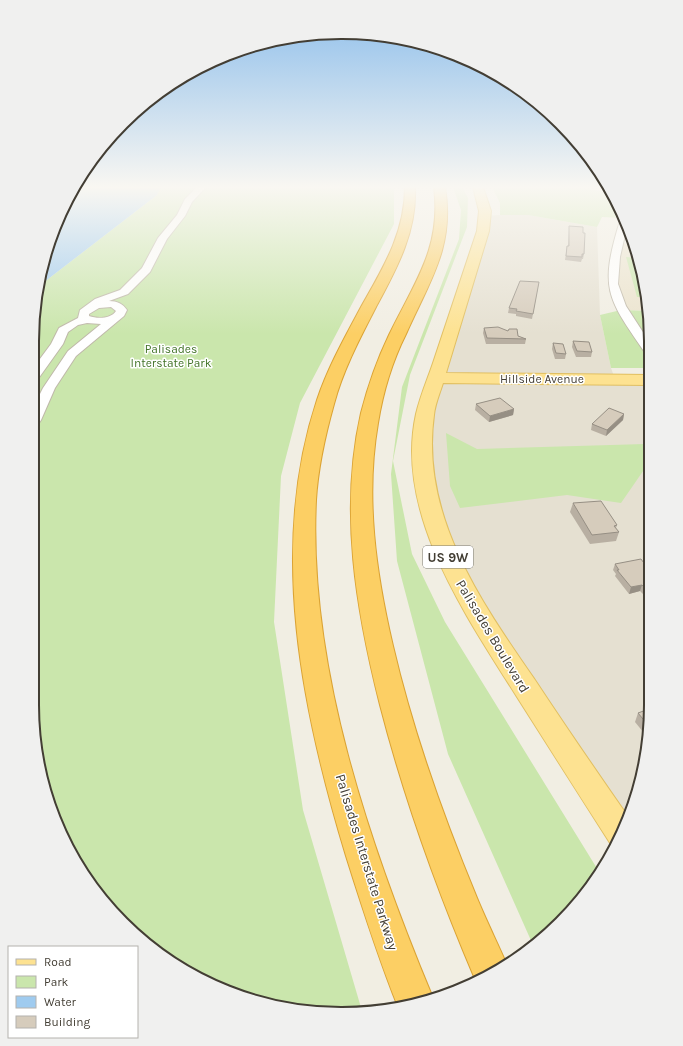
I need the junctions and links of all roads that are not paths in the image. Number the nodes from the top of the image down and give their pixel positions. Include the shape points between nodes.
1 (165, 236) edge
2 (404, 236) edge
3 (441, 236) edge
4 (481, 236) edge
5 (620, 236) edge
6 (124, 292) junction
7 (91, 307) junction
8 (120, 313) junction
9 (94, 324) junction
10 (644, 342) edge
11 (39, 369) edge
12 (435, 378) junction
13 (644, 380) edge
14 (39, 409) edge
15 (618, 828) edge
16 (489, 968) edge
17 (414, 998) edge

1 - 6 street via 151,263
2 - 17 highway, Palisades Interstate Parkway via 348,348 327,397 313,447 305,512 306,588 320,696 351,821 398,961
3 - 16 highway via 432,262 389,354 377,388 365,444 360,504 366,577 388,688 422,799
4 - 12 main road, Palisades Boulevard / US 9W
5 - 10 street via 615,252 613,289
6 - 7 street via 99,301
6 - 8 street via 127,300
7 - 8 street via 111,304 120,307
7 - 9 street via 82,314
8 - 9 street
9 - 11 street via 74,323 63,330 57,344
9 - 14 street via 84,344 67,360
12 - 13 main road, Hillside Avenue
12 - 15 main road, Palisades Boulevard / US 9W via 423,424 422,461 429,502 442,542 462,587 484,625

